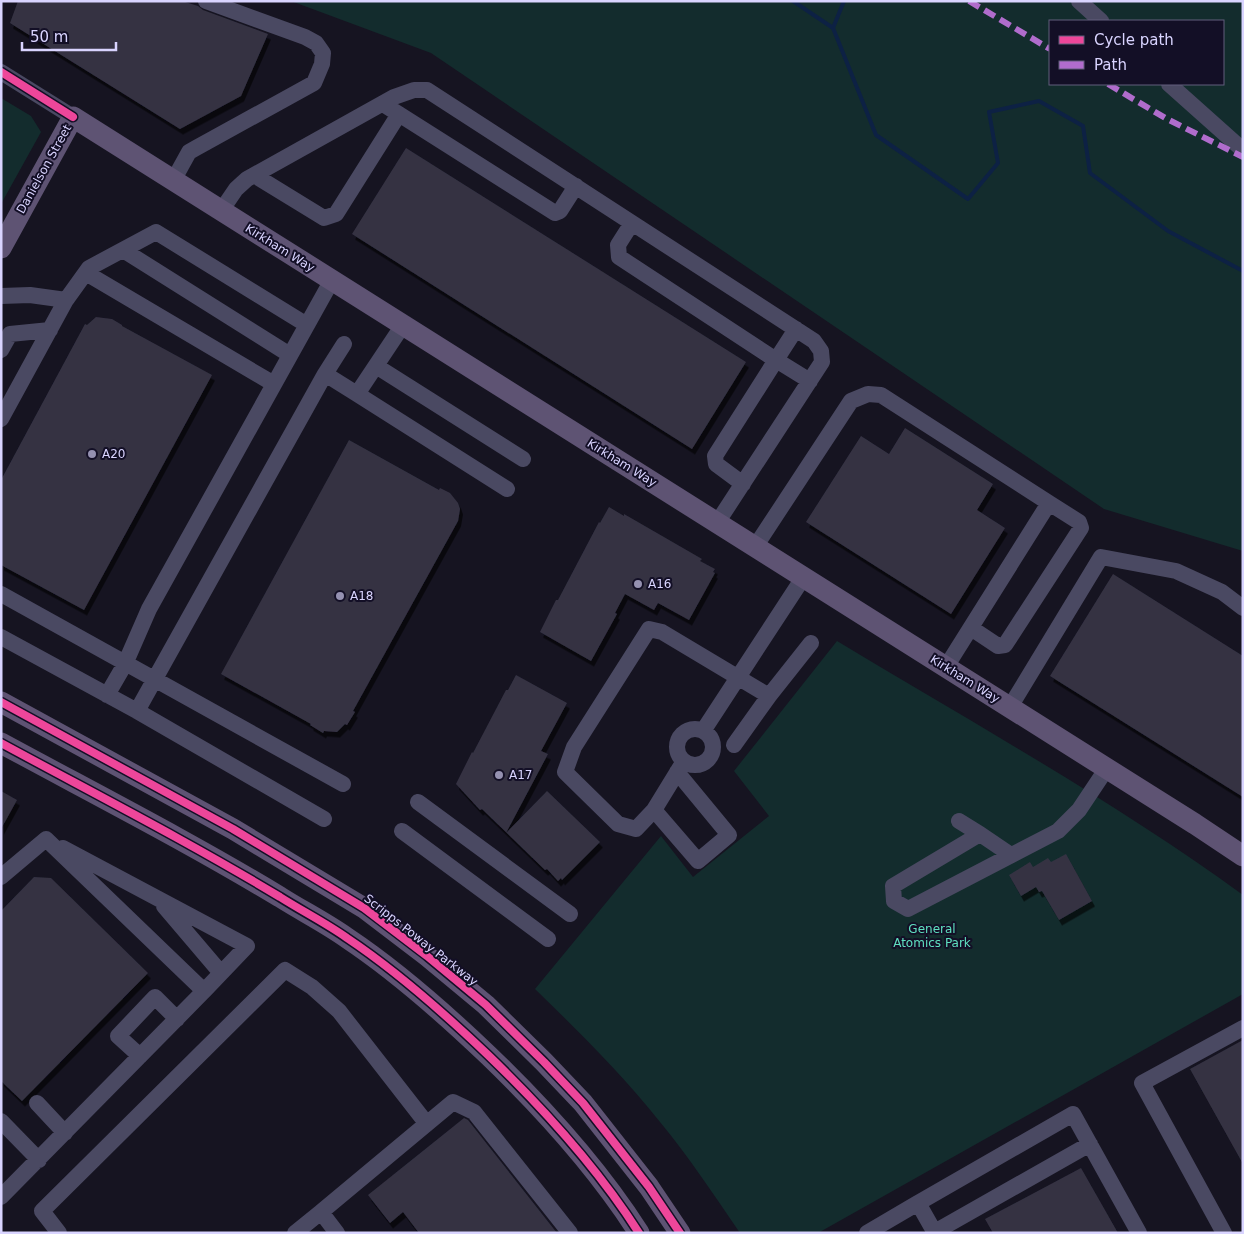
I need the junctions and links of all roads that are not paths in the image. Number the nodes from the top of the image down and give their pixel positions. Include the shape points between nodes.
1 (206, 1) edge
2 (1079, 1) edge
3 (1100, 20) edge
4 (1, 72) edge
5 (1170, 85) edge
6 (382, 104) junction
7 (399, 114) junction
8 (73, 117) junction
9 (1243, 150) edge
10 (254, 174) junction
11 (173, 181) junction
12 (576, 186) junction
13 (221, 211) junction
14 (632, 223) junction
15 (1, 248) edge
16 (123, 250) junction
17 (86, 273) junction
18 (332, 280) junction
19 (1, 296) edge
20 (66, 300) junction
21 (307, 325) junction
22 (403, 326) junction
23 (796, 329) junction
24 (50, 330) junction
25 (344, 344) dead end
26 (1, 350) edge
27 (290, 355) junction
28 (776, 360) junction
29 (376, 366) junction
30 (325, 374) junction
31 (810, 381) junction
32 (274, 384) junction
33 (357, 394) junction
34 (1, 419) edge
35 (523, 459) dead end
36 (743, 484) junction
37 (507, 489) dead end
38 (1050, 503) junction
39 (717, 523) junction
40 (755, 547) junction
41 (803, 578) junction
42 (1, 594) edge
43 (1243, 608) edge
44 (970, 628) junction
45 (1, 637) edge
46 (811, 643) dead end
47 (125, 664) junction
48 (946, 667) junction
49 (738, 677) junction
50 (155, 680) junction
51 (107, 695) junction
52 (769, 696) junction
53 (1, 702) edge
54 (1010, 707) junction
55 (137, 712) junction
56 (703, 731) junction
57 (1, 743) edge
58 (734, 745) dead end
59 (680, 767) junction
60 (1107, 768) junction
61 (343, 784) dead end
62 (418, 802) dead end
63 (654, 810) junction
64 (324, 819) dead end
65 (959, 821) dead end
66 (402, 830) dead end
67 (980, 834) junction
68 (46, 839) junction
69 (1011, 855) junction
70 (1243, 856) edge
71 (1, 876) edge
72 (157, 898) junction
73 (570, 914) dead end
74 (548, 939) dead end
75 (221, 973) junction
76 (204, 991) junction
77 (177, 1019) junction
78 (1243, 1028) edge
79 (140, 1056) junction
80 (37, 1103) dead end
81 (1, 1121) edge
82 (427, 1124) junction
83 (65, 1133) junction
84 (1090, 1144) junction
85 (39, 1160) junction
86 (1, 1197) edge
87 (918, 1203) junction
88 (321, 1212) junction
89 (58, 1233) edge
90 (295, 1233) edge
91 (337, 1233) edge
92 (570, 1233) edge
93 (639, 1233) edge
94 (680, 1233) edge
95 (867, 1233) edge
96 (934, 1233) edge
97 (1139, 1233) edge
98 (1224, 1233) edge

1 - 11 street via 311,40 323,53 322,64 314,83 190,152
2 - 3 street
4 - 8 street, Kirkham Way
5 - 9 street
6 - 7 street
6 - 10 street
6 - 12 street via 414,90 428,90
7 - 10 street via 336,214 324,218
7 - 12 street via 555,213 560,211
8 - 11 main road, Kirkham Way
8 - 15 main road, Danielson Street
10 - 13 street via 236,189
11 - 13 main road, Kirkham Way
12 - 14 street
13 - 18 main road, Kirkham Way
14 - 23 street
14 - 28 street via 618,245 619,257
16 - 17 street via 89,268
16 - 21 street via 156,232
16 - 27 street
17 - 20 street
17 - 32 street
18 - 21 street
18 - 22 main road, Kirkham Way
19 - 20 street via 30,295
20 - 24 street
21 - 27 street
22 - 29 street
22 - 39 main road, Kirkham Way
23 - 28 street
23 - 31 street via 814,341 821,351 822,362
24 - 26 street via 10,334
24 - 34 street
25 - 30 street
27 - 32 street
28 - 31 street
28 - 36 street via 715,456 716,464
29 - 33 street
29 - 35 street
30 - 33 street
30 - 50 street
31 - 36 street
32 - 47 street via 149,608
33 - 37 street
36 - 39 street
38 - 40 street via 881,395 868,394 851,401
38 - 44 street
38 - 44 street via 1079,522 1082,528 1005,645 998,646
39 - 40 main road, Kirkham Way
40 - 41 main road, Kirkham Way
41 - 48 main road, Kirkham Way
41 - 49 street
42 - 47 street
43 - 54 street via 1222,592 1176,571 1100,557
44 - 48 street
45 - 51 street
46 - 52 street
47 - 50 street
47 - 51 street
48 - 54 main road, Kirkham Way
49 - 52 street
49 - 56 street
49 - 63 street via 662,632 649,629 574,747 565,772 618,824 636,829
50 - 55 street
50 - 61 street
51 - 55 street
52 - 58 street
53 - 94 main road, Scripps Poway Parkway via 233,829 364,908 428,956 486,1005 583,1103 649,1187
54 - 60 main road, Kirkham Way
55 - 64 street
56 - 59 street via 692,729 682,735 678,751
56 - 59 street via 713,744 711,755 699,765
57 - 93 main road via 214,857 347,937 404,980 460,1028 549,1117 622,1207
59 - 63 street
59 - 63 street via 729,835 698,861
60 - 69 street via 1079,810 1058,831
60 - 70 main road, Kirkham Way
62 - 73 street
65 - 67 street
66 - 74 street
67 - 69 street
67 - 69 street via 893,886 894,901 908,909
68 - 71 street
68 - 72 street
68 - 76 street
72 - 75 street
72 - 75 street via 247,946
75 - 76 street
76 - 77 street
77 - 79 street
77 - 79 street via 155,997 118,1036
78 - 98 street via 1142,1083
79 - 83 street
80 - 83 street
81 - 85 street
82 - 88 street
82 - 89 street via 339,1011 312,987 285,970 42,1211
82 - 92 street via 453,1102 474,1112
83 - 85 street
84 - 87 street via 1073,1114
84 - 96 street
84 - 97 street
85 - 86 street
87 - 95 street
87 - 96 street
88 - 90 street
88 - 91 street

